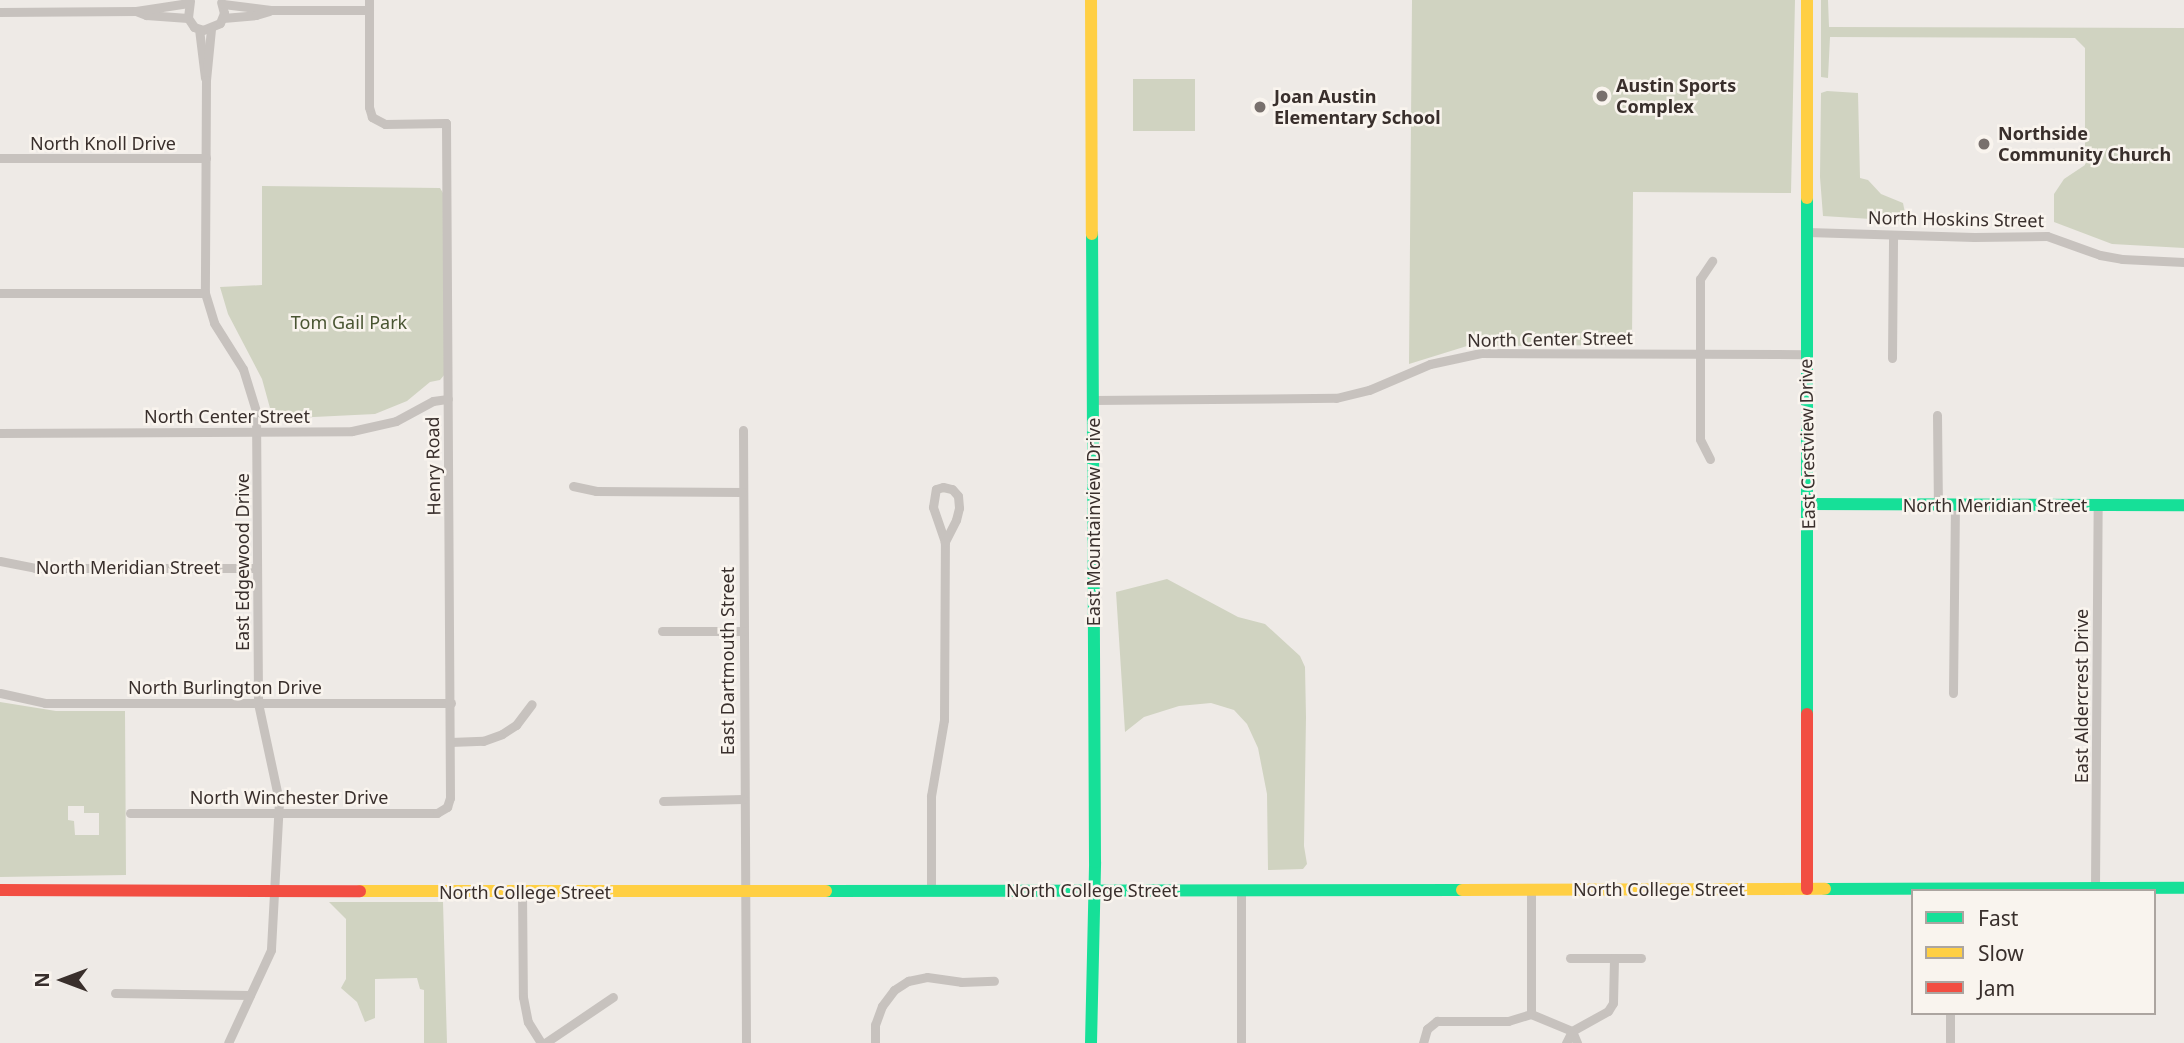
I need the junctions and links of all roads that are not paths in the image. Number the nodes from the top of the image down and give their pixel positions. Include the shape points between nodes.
1 (1091, 0) edge
2 (1807, 0) edge
3 (189, 2) edge
4 (221, 2) edge
5 (369, 5) edge
6 (271, 10) junction
7 (136, 11) junction
8 (0, 12) edge
9 (188, 18) junction
10 (223, 18) junction
11 (199, 29) junction
12 (211, 29) junction
13 (206, 79) junction
14 (0, 158) edge
15 (206, 158) junction
16 (1807, 232) junction
17 (1893, 235) junction
18 (1712, 261) dead end
19 (2184, 262) edge
20 (0, 293) edge
21 (205, 293) junction
22 (1700, 354) junction
23 (1805, 354) junction
24 (1892, 358) dead end
25 (448, 399) junction
26 (1092, 400) junction
27 (1937, 415) dead end
28 (743, 430) dead end
29 (257, 432) junction
30 (0, 433) edge
31 (1710, 460) dead end
32 (573, 486) dead end
33 (742, 492) junction
34 (1807, 504) junction
35 (1938, 505) junction
36 (1955, 505) junction
37 (2098, 505) junction
38 (2184, 505) edge
39 (946, 542) junction
40 (0, 561) edge
41 (257, 568) junction
42 (663, 631) dead end
43 (742, 631) junction
44 (1953, 693) dead end
45 (0, 694) edge
46 (258, 703) junction
47 (451, 703) junction
48 (531, 704) dead end
49 (450, 742) junction
50 (743, 799) junction
51 (663, 801) dead end
52 (447, 807) joint
53 (130, 813) dead end
54 (278, 813) junction
55 (2095, 888) junction
56 (2184, 888) edge
57 (1531, 889) junction
58 (1807, 889) junction
59 (2022, 889) edge
60 (0, 890) edge
61 (275, 890) junction
62 (1094, 890) junction
63 (1241, 890) junction
64 (1911, 890) edge
65 (931, 891) junction
66 (522, 892) junction
67 (744, 892) junction
68 (1570, 958) dead end
69 (1614, 958) junction
70 (1641, 958) dead end
71 (994, 981) dead end
72 (115, 993) dead end
73 (250, 995) junction
74 (613, 998) dead end
75 (1531, 1014) junction
76 (1950, 1015) edge
77 (1572, 1031) junction
78 (228, 1043) edge
79 (543, 1043) edge
80 (746, 1043) edge
81 (876, 1043) edge
82 (1091, 1043) edge
83 (1241, 1043) edge
84 (1423, 1043) edge
85 (1566, 1043) edge
86 (1577, 1043) edge
87 (1950, 1043) edge

1 - 26 main road, East Mountainview Drive
2 - 16 main road, East Crestview Drive
3 - 7 street
3 - 9 street
4 - 6 street
4 - 10 street
5 - 6 street
5 - 25 street, Henry Road via 370,112 375,120 385,124 446,123
6 - 10 street
7 - 8 street
7 - 9 street
9 - 11 street
10 - 12 street
11 - 12 street
11 - 13 street, East Edgewood Drive
12 - 13 street, East Edgewood Drive
13 - 15 street, East Edgewood Drive
14 - 15 street, North Knoll Drive
15 - 21 street, East Edgewood Drive
16 - 17 street, North Hoskins Street
16 - 23 main road, East Crestview Drive
17 - 19 street, North Hoskins Street via 2047,236 2111,257
17 - 24 street
18 - 22 street via 1700,279
20 - 21 street
21 - 29 street, East Edgewood Drive via 214,323 251,388
22 - 23 street, North Center Street
22 - 26 street, North Center Street via 1501,352 1459,356 1369,390 1311,400
22 - 31 street via 1700,439
23 - 34 main road, East Crestview Drive
25 - 29 street, North Center Street via 364,429
25 - 47 street, Henry Road
26 - 62 main road, East Mountainview Drive
27 - 35 street
28 - 33 street, East Dartmouth Street
29 - 30 street, North Center Street
29 - 41 street, East Edgewood Drive
32 - 33 street via 596,491
33 - 43 street, East Dartmouth Street
34 - 35 main road, North Meridian Street
34 - 58 main road, East Crestview Drive
35 - 36 main road, North Meridian Street
36 - 37 main road, North Meridian Street
36 - 44 street
37 - 38 main road, North Meridian Street
37 - 55 street, East Aldercrest Drive
39 - 39 street via 958,496 943,486 936,489 933,507
39 - 65 street via 944,720 931,796
40 - 41 street, North Meridian Street via 35,568
41 - 46 street, East Edgewood Drive
42 - 43 street
43 - 50 street, East Dartmouth Street
45 - 46 street, North Burlington Drive via 45,703
46 - 47 street, North Burlington Drive
46 - 54 street, East Edgewood Drive via 278,790
47 - 49 street, Henry Road
48 - 49 street via 516,725 502,734 483,741
49 - 52 street, Henry Road
50 - 51 street
50 - 67 street, East Dartmouth Street
52 - 54 street, North Winchester Drive via 437,813
53 - 54 street, North Winchester Drive
54 - 61 street, East Edgewood Drive
55 - 56 main road, North College Street
55 - 59 main road, North College Street
57 - 58 main road, North College Street
57 - 63 main road, North College Street
57 - 75 street
58 - 64 main road, North College Street
60 - 61 main road, North College Street
61 - 66 main road, North College Street
61 - 73 street, East Edgewood Drive via 271,950
62 - 63 main road, North College Street
62 - 65 main road, North College Street
62 - 82 main road, East Mountainview Drive
63 - 83 street
65 - 67 main road, North College Street
66 - 67 main road, North College Street
66 - 79 street via 523,997 528,1022
67 - 80 street, East Dartmouth Street
68 - 69 street
69 - 70 street
69 - 77 street via 1614,1003
71 - 81 street via 927,977 908,981 882,1006 875,1025
72 - 73 street
73 - 78 street, East Edgewood Drive
74 - 79 street
75 - 77 street
75 - 84 street via 1508,1021 1437,1021 1427,1029
76 - 87 street
77 - 85 street
77 - 86 street

